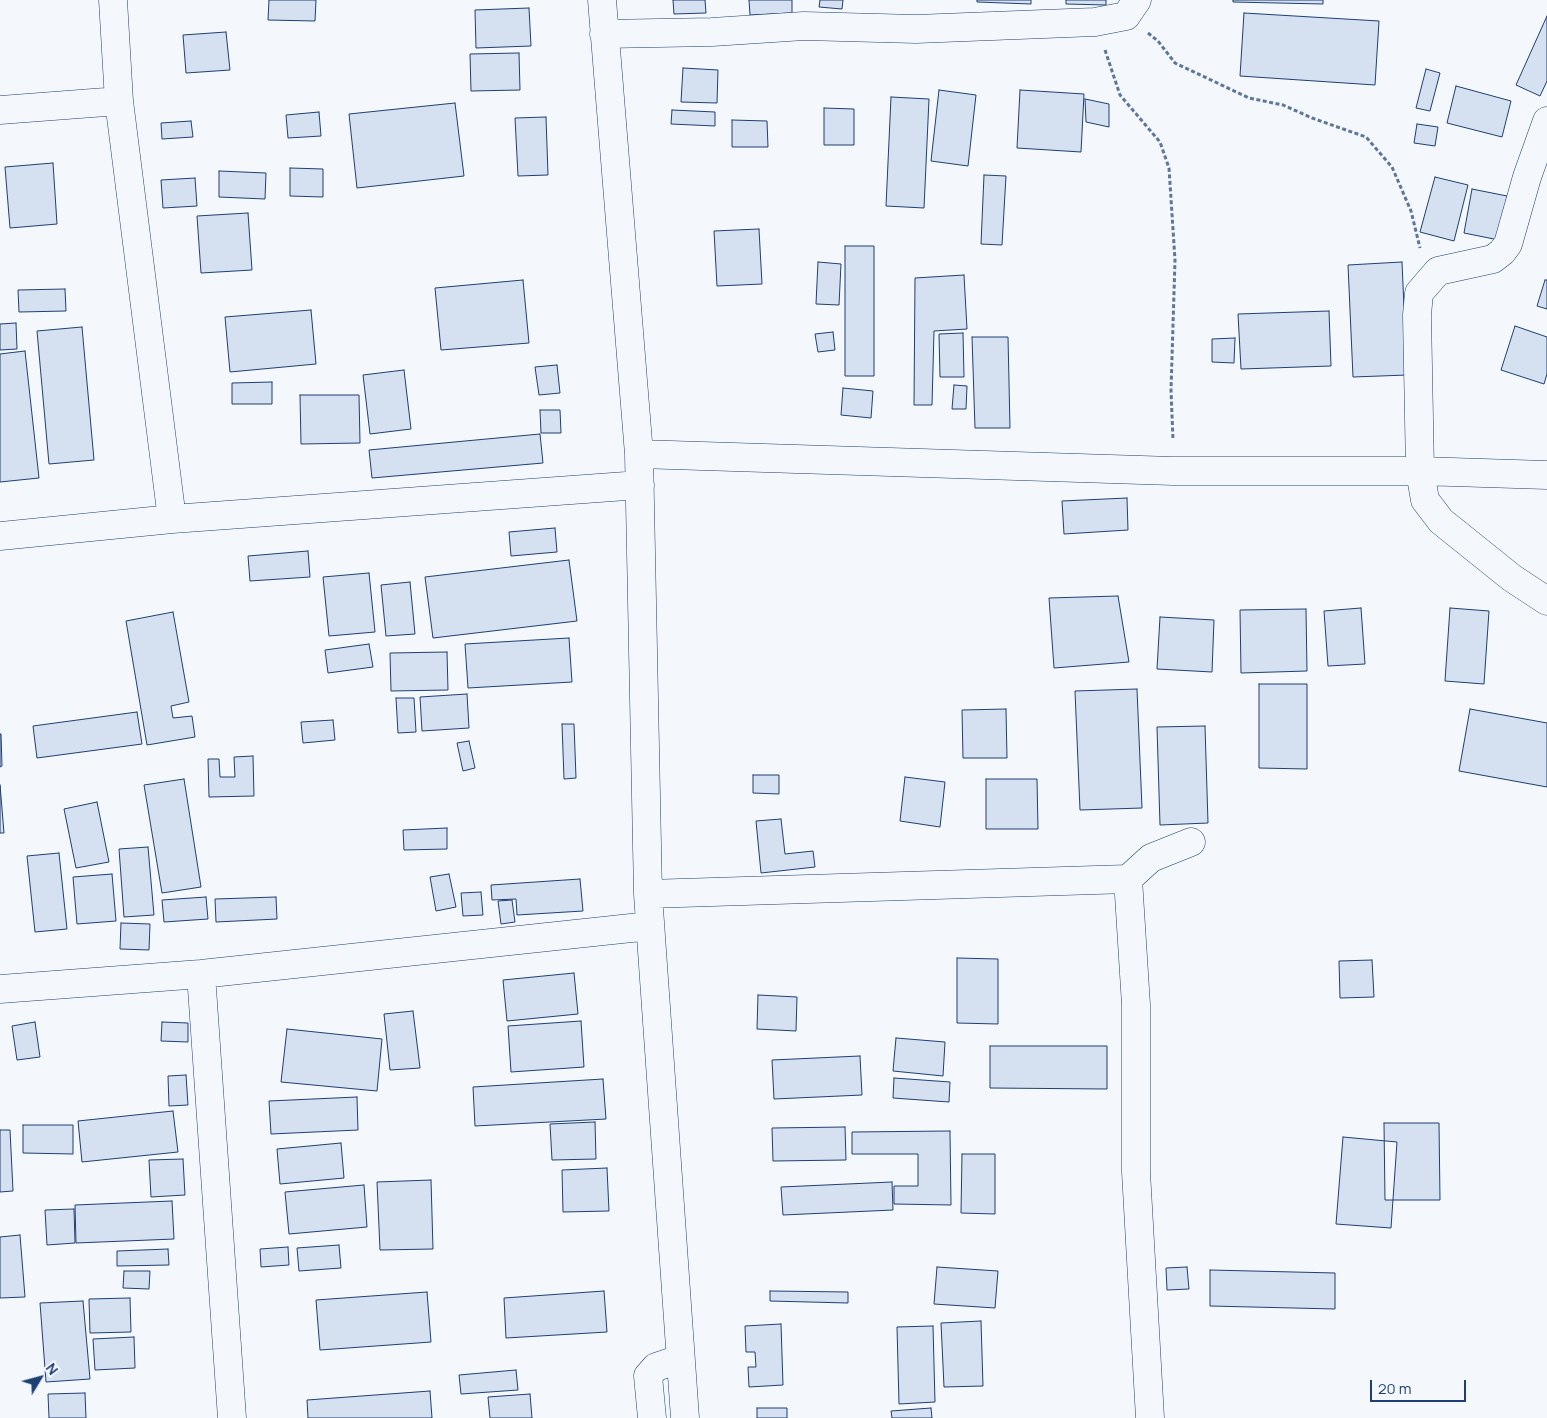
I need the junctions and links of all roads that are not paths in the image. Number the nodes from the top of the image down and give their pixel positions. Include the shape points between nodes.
1 (113, 0) edge
2 (602, 0) edge
3 (1131, 8) edge
4 (604, 34) junction
5 (119, 101) junction
6 (0, 110) edge
7 (1547, 121) edge
8 (639, 454) junction
9 (1420, 471) junction
10 (1547, 475) edge
11 (640, 485) junction
12 (172, 519) junction
13 (0, 536) edge
14 (1547, 601) edge
15 (1191, 842) dead end
16 (1128, 880) junction
17 (648, 894) junction
18 (650, 926) junction
19 (201, 974) junction
20 (0, 990) edge
21 (680, 1360) junction
22 (232, 1418) edge
23 (652, 1418) edge
24 (684, 1418) edge
25 (1150, 1418) edge

1 - 5 street
2 - 4 street
3 - 4 street via 1095,22 916,29 804,26
4 - 8 street
5 - 6 street
5 - 12 street
7 - 9 street via 1508,244 1493,259 1438,271 1419,293
8 - 9 street via 1173,471
8 - 11 street
9 - 10 street
9 - 14 street via 1425,500 1441,521 1512,578
11 - 12 street
11 - 17 street
12 - 13 street
15 - 16 street via 1151,858
16 - 17 street
16 - 25 street via 1136,1005 1136,1172
17 - 18 street
18 - 19 street
18 - 21 street
19 - 20 street
19 - 22 street
21 - 23 street via 656,1367 648,1376
21 - 24 street

